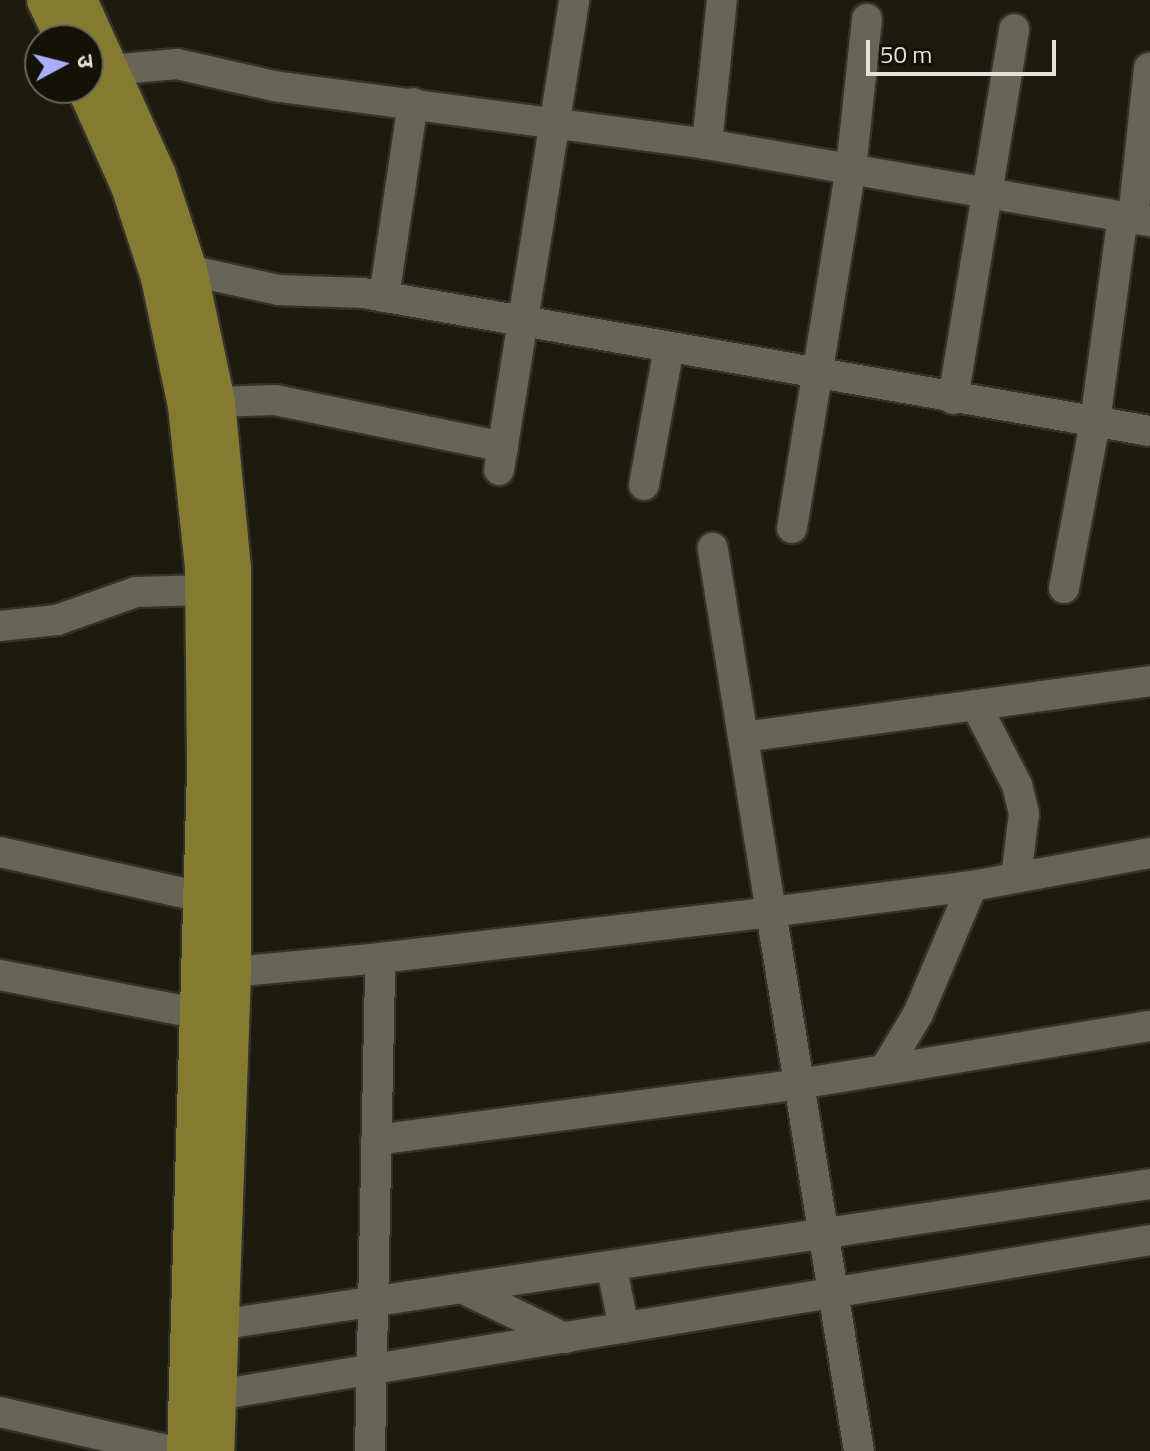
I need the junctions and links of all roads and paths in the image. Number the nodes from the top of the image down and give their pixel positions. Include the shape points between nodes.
1 (46, 0) edge
2 (78, 0) edge
3 (574, 0) edge
4 (722, 0) edge
5 (867, 19) dead end
6 (57, 24) edge
7 (84, 24) edge
8 (1014, 29) dead end
9 (1149, 68) edge
10 (104, 78) edge
11 (104, 89) edge
12 (104, 99) edge
13 (413, 103) junction
14 (557, 122) junction
15 (707, 144) junction
16 (851, 169) junction
17 (984, 192) junction
18 (1135, 218) edge
19 (188, 270) junction
20 (384, 297) junction
21 (526, 323) junction
22 (669, 348) junction
23 (819, 374) junction
24 (953, 399) junction
25 (216, 402) junction
26 (1095, 422) junction
27 (1150, 431) edge
28 (644, 485) dead end
29 (792, 528) dead end
30 (713, 548) dead end
31 (1064, 588) dead end
32 (204, 590) junction
33 (0, 626) edge
34 (1150, 681) edge
35 (976, 705) junction
36 (743, 737) junction
37 (0, 852) edge
38 (1150, 853) edge
39 (1016, 878) junction
40 (972, 886) junction
41 (201, 897) junction
42 (771, 912) junction
43 (380, 958) junction
44 (232, 972) junction
45 (0, 975) edge
46 (201, 1014) junction
47 (1150, 1026) edge
48 (885, 1069) junction
49 (799, 1084) junction
50 (376, 1140) junction
51 (1150, 1184) edge
52 (1056, 1199) junction
53 (825, 1236) junction
54 (1150, 1240) edge
55 (1066, 1251) junction
56 (612, 1269) junction
57 (468, 1291) junction
58 (836, 1291) junction
59 (373, 1306) junction
60 (624, 1328) junction
61 (565, 1338) junction
62 (210, 1361) junction
63 (371, 1372) junction
64 (0, 1412) edge
65 (171, 1451) edge
66 (186, 1451) edge
67 (215, 1451) edge
68 (370, 1451) edge
69 (859, 1451) edge

1 - 6 main road
2 - 7 main road
3 - 14 street
4 - 15 street
5 - 16 street
8 - 17 street
9 - 18 street
10 - 13 street via 177,64 274,86
11 - 19 main road via 157,175
12 - 32 main road via 160,278 187,406
13 - 14 street
13 - 20 street
14 - 15 street
14 - 21 street
15 - 16 street
16 - 17 street
16 - 23 street
17 - 18 street
17 - 24 street
18 - 26 street
19 - 20 street via 278,290
19 - 25 main road
20 - 21 street
21 - 22 street
21 - 25 street via 501,458 275,400
22 - 23 street
22 - 28 street
23 - 24 street
23 - 29 street
24 - 26 street
25 - 44 main road via 236,677
26 - 27 street
26 - 31 street
30 - 36 street
32 - 33 street via 136,592 57,620
32 - 41 main road
34 - 35 street
35 - 36 street
35 - 39 street via 1017,785 1024,813
36 - 42 street
37 - 41 street
38 - 39 street
39 - 40 street
40 - 42 street
40 - 48 street via 918,1014
41 - 46 main road
42 - 43 street
42 - 49 street
43 - 44 street
43 - 50 street
44 - 62 main road
45 - 46 street
46 - 62 main road
47 - 48 street
48 - 49 street
49 - 50 street
49 - 53 street
50 - 59 street
51 - 52 street
52 - 53 street
52 - 55 street
53 - 56 street
53 - 58 street
54 - 55 street
55 - 58 street
56 - 57 street
56 - 60 street
57 - 59 street
57 - 61 street
58 - 60 street
58 - 69 street
59 - 62 street
59 - 63 street
60 - 61 street
61 - 63 street
62 - 63 street
62 - 66 main road
62 - 67 main road
63 - 68 street
64 - 65 street

